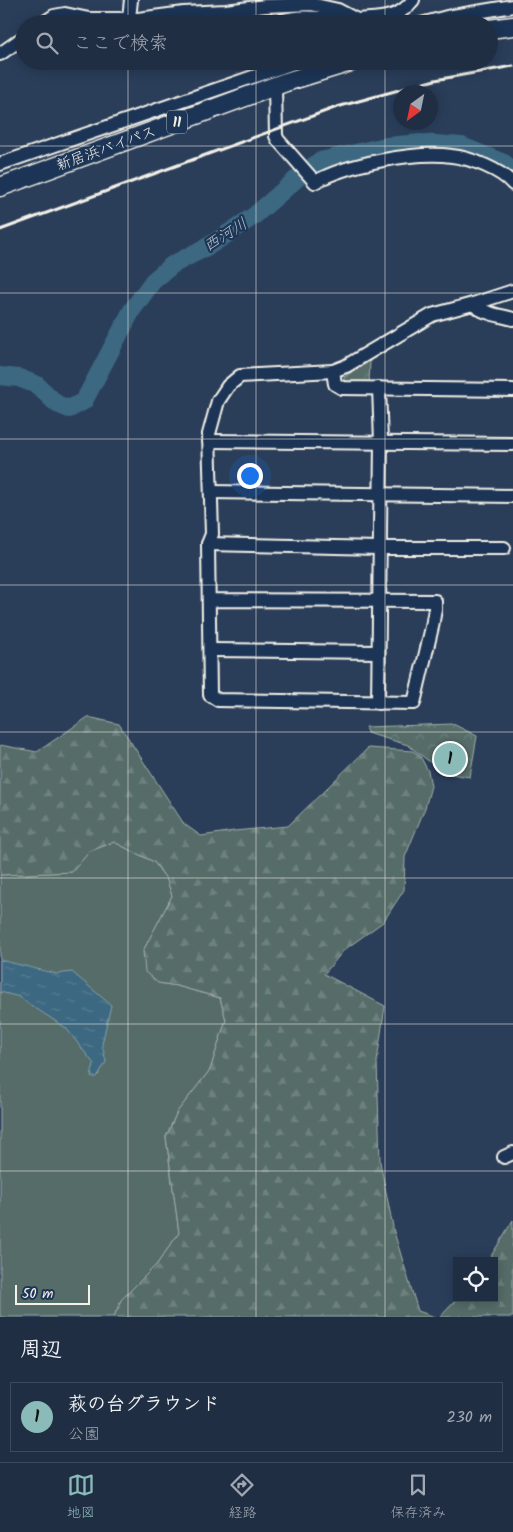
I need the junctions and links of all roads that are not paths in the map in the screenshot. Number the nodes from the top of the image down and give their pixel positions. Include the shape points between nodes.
1 (131, 0) edge
2 (413, 0) edge
3 (265, 3) edge
4 (513, 6) edge
5 (129, 15) edge
6 (172, 15) edge
7 (348, 15) edge
8 (395, 15) edge
9 (459, 15) edge
10 (513, 26) edge
11 (498, 28) edge
12 (15, 43) edge
13 (0, 54) edge
14 (303, 70) edge
15 (281, 74) edge
16 (0, 164) edge
17 (513, 184) edge
18 (0, 187) edge
19 (513, 290) edge
20 (473, 304) junction
21 (513, 318) edge
22 (333, 371) junction
23 (379, 388) junction
24 (513, 390) edge
25 (209, 441) junction
26 (380, 442) junction
27 (513, 444) edge
28 (211, 492) junction
29 (380, 494) junction
30 (513, 496) edge
31 (208, 544) junction
32 (510, 546) edge
33 (379, 548) junction
34 (209, 600) junction
35 (379, 601) junction
36 (210, 650) junction
37 (378, 652) junction
38 (378, 703) junction

1 - 5 street
2 - 8 street
3 - 6 street via 226,11
3 - 7 street via 311,4
4 - 9 street
10 - 11 highway
12 - 13 street
14 - 15 highway, 新居浜バイパス / 11
15 - 16 street
15 - 17 street via 276,136 314,182 355,166 428,155 466,158 494,170
15 - 18 highway, 新居浜バイパス / 11
19 - 20 street
20 - 21 street via 487,313
20 - 22 street via 432,315
22 - 23 street via 335,384 342,388
22 - 25 street via 240,376 218,401
23 - 24 street
23 - 26 street
25 - 26 street
25 - 28 street
26 - 27 street
26 - 29 street
28 - 29 street
28 - 31 street via 212,534
29 - 30 street
29 - 33 street
31 - 33 street
31 - 34 street
32 - 33 street
33 - 35 street
34 - 35 street
34 - 36 street
35 - 37 street
35 - 38 street via 435,601 435,610 414,703
36 - 37 street
36 - 38 street via 210,695 218,700
37 - 38 street

